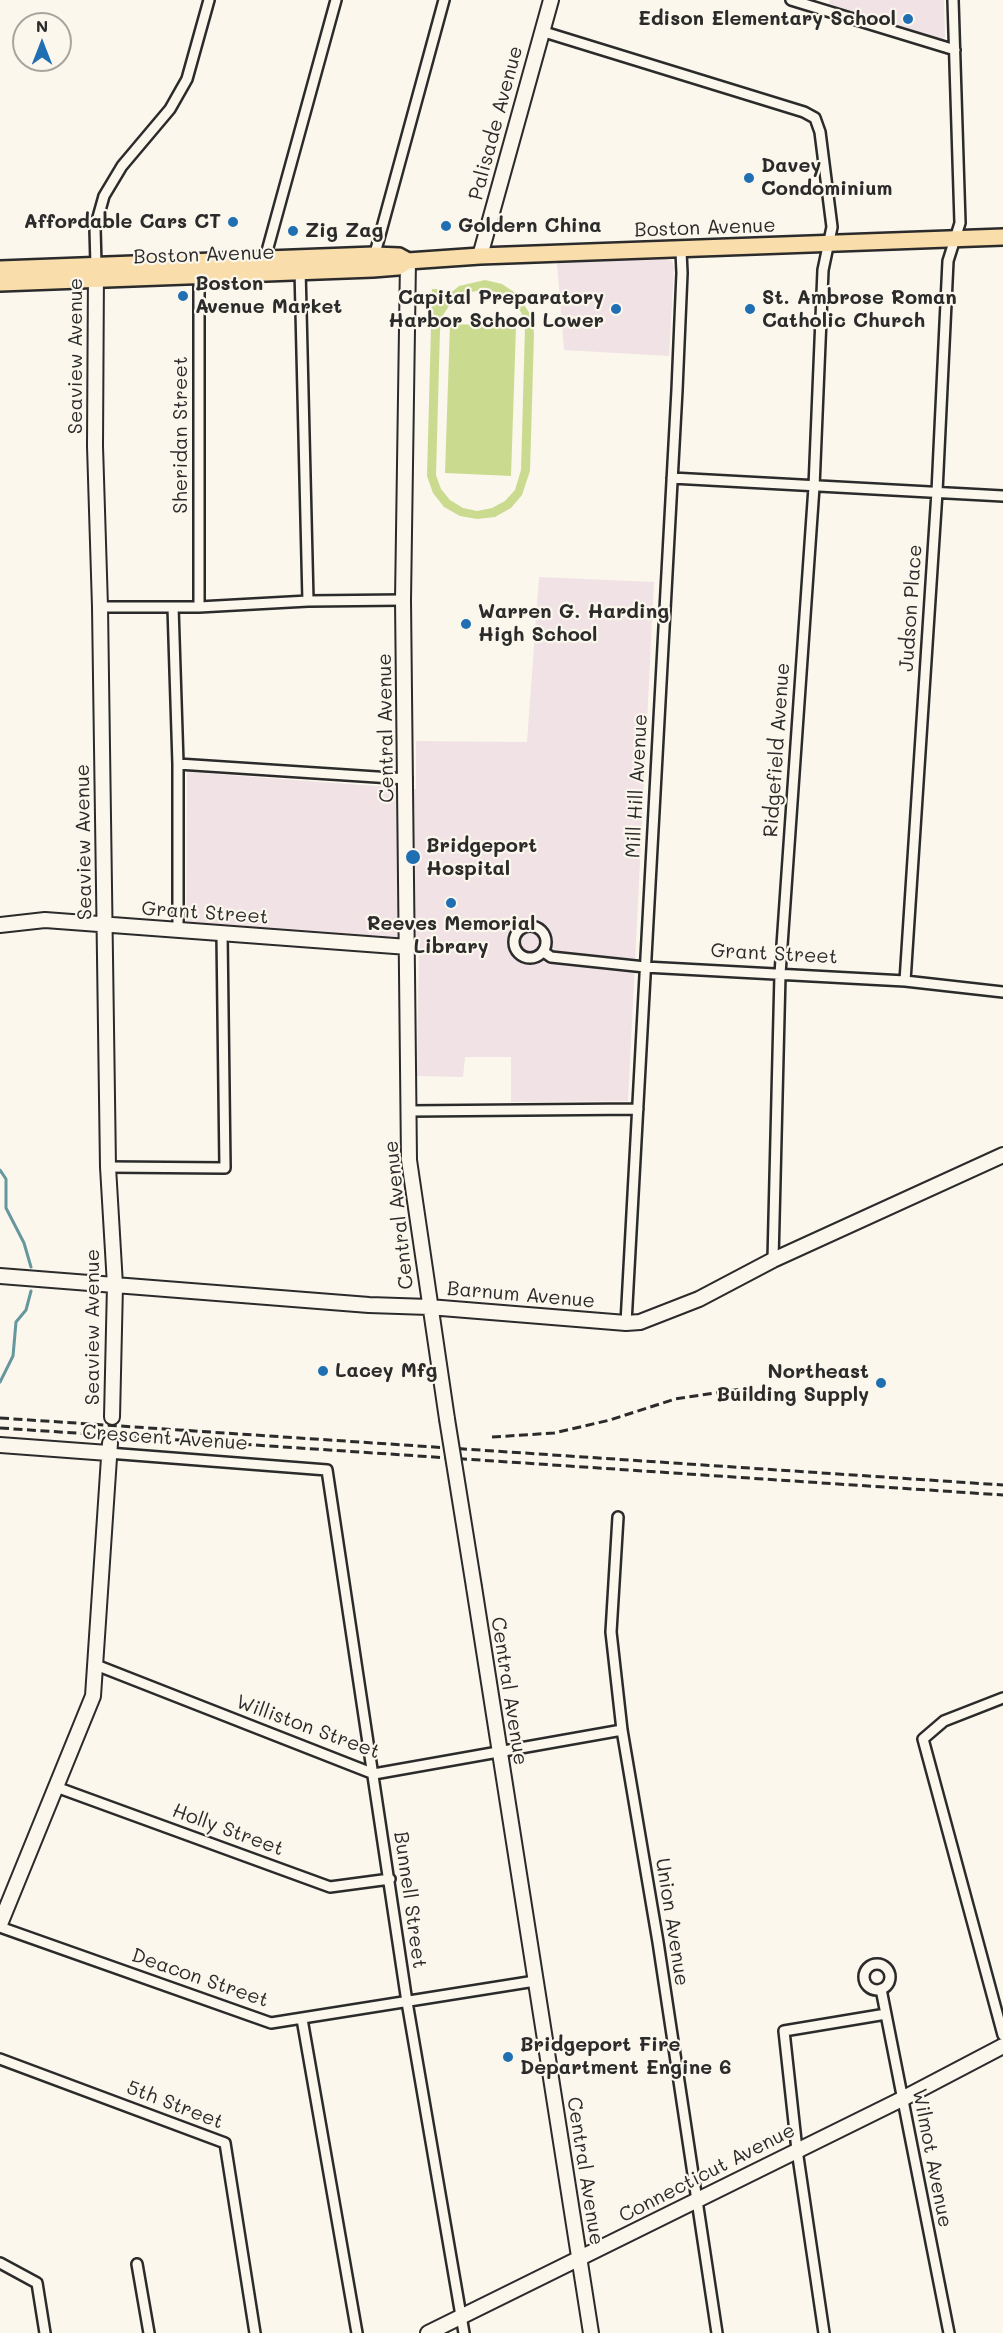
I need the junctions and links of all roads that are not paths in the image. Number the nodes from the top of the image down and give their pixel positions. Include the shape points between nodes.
1 (209, 0) edge
2 (336, 0) edge
3 (444, 0) edge
4 (551, 0) edge
5 (791, 0) edge
6 (952, 0) edge
7 (542, 32) junction
8 (955, 51) junction
9 (1003, 237) edge
10 (956, 239) junction
11 (829, 244) junction
12 (681, 251) junction
13 (480, 256) junction
14 (408, 261) junction
15 (374, 262) junction
16 (300, 265) junction
17 (264, 267) junction
18 (0, 269) edge
19 (199, 269) junction
20 (97, 274) junction
21 (0, 283) edge
22 (672, 478) junction
23 (814, 487) junction
24 (937, 492) junction
25 (1003, 496) edge
26 (403, 600) junction
27 (308, 601) junction
28 (100, 607) junction
29 (173, 607) junction
30 (199, 607) junction
31 (178, 764) junction
32 (407, 778) junction
33 (0, 926) edge
34 (105, 926) junction
35 (178, 930) junction
36 (222, 934) junction
37 (408, 947) junction
38 (543, 952) dead end
39 (645, 967) junction
40 (780, 974) junction
41 (905, 981) junction
42 (1003, 992) edge
43 (638, 1109) junction
44 (409, 1111) junction
45 (1003, 1155) edge
46 (108, 1167) junction
47 (773, 1260) junction
48 (0, 1276) edge
49 (115, 1285) junction
50 (429, 1306) junction
51 (626, 1323) junction
52 (112, 1417) tunnel mouth
53 (0, 1445) edge
54 (109, 1448) junction
55 (327, 1470) joint
56 (618, 1517) dead end
57 (96, 1665) junction
58 (1003, 1698) edge
59 (622, 1730) junction
60 (498, 1753) junction
61 (374, 1774) junction
62 (57, 1787) junction
63 (390, 1879) junction
64 (0, 1925) edge
65 (535, 1981) junction
66 (881, 1989) dead end
67 (407, 2002) junction
68 (885, 2014) junction
69 (302, 2019) junction
70 (1003, 2035) edge
71 (1003, 2046) edge
72 (0, 2059) edge
73 (902, 2099) junction
74 (797, 2150) junction
75 (696, 2201) junction
76 (579, 2259) junction
77 (0, 2263) edge
78 (137, 2264) dead end
79 (461, 2316) junction
80 (45, 2333) edge
81 (149, 2333) edge
82 (255, 2333) edge
83 (357, 2333) edge
84 (428, 2333) edge
85 (464, 2333) edge
86 (591, 2333) edge
87 (717, 2333) edge
88 (824, 2333) edge
89 (949, 2333) edge

1 - 20 street via 187,79 170,109 122,166 104,196 95,228
2 - 17 street
3 - 15 street
4 - 7 main road, Palisade Avenue
5 - 8 street
6 - 8 street, Judson Place
7 - 11 street, Ridgefield Avenue via 815,118 832,225
7 - 13 main road, Palisade Avenue
8 - 10 street, Judson Place via 960,214
9 - 10 main road, Boston Avenue
10 - 11 main road, Boston Avenue
10 - 24 street, Judson Place via 948,261
11 - 12 main road, Boston Avenue
11 - 23 street, Ridgefield Avenue via 823,270
12 - 13 main road, Boston Avenue
12 - 22 street, Mill Hill Avenue
13 - 14 main road, Boston Avenue
14 - 15 main road, Boston Avenue via 399,256
14 - 26 main road, Central Avenue
15 - 16 main road, Boston Avenue
16 - 17 main road, Boston Avenue
16 - 27 street
17 - 19 main road, Boston Avenue
18 - 20 main road, Boston Avenue
19 - 20 main road, Boston Avenue
19 - 30 street, Sheridan Street
20 - 21 main road, Boston Avenue
20 - 28 main road, Seaview Avenue via 95,446
22 - 23 street
22 - 39 street, Mill Hill Avenue
23 - 24 street
23 - 40 street, Ridgefield Avenue
24 - 25 street
24 - 41 street, Judson Place
26 - 27 street
26 - 32 main road, Central Avenue
27 - 30 street
28 - 29 street
28 - 34 main road, Seaview Avenue
29 - 30 street
29 - 31 street
31 - 32 street
31 - 35 street
32 - 37 main road, Central Avenue
33 - 34 main road, Grant Street via 45,920
34 - 35 main road, Grant Street
34 - 46 main road, Seaview Avenue
35 - 36 main road, Grant Street
36 - 37 main road, Grant Street
36 - 46 street via 225,1168
37 - 44 main road, Central Avenue
38 - 39 street, Grant Street via 551,957
39 - 40 street, Grant Street
39 - 43 street, Mill Hill Avenue
40 - 41 street, Grant Street
40 - 47 street, Ridgefield Avenue
41 - 42 street, Grant Street
43 - 44 street
43 - 51 street, Mill Hill Avenue
44 - 50 main road, Central Avenue via 409,1160
45 - 47 main road, Barnum Avenue
46 - 49 main road, Seaview Avenue
47 - 51 main road, Barnum Avenue via 673,1311
48 - 49 main road, Barnum Avenue
49 - 50 main road, Barnum Avenue via 369,1305
49 - 52 main road, Seaview Avenue
50 - 51 main road, Barnum Avenue
50 - 60 main road, Central Avenue, bridge
53 - 54 main road, Crescent Avenue
54 - 55 street, Crescent Avenue
54 - 57 main road
55 - 61 street, Bunnell Street
56 - 59 street, Union Avenue via 611,1632
57 - 61 street, Williston Street
57 - 62 main road via 93,1696
58 - 70 street via 944,1721 922,1739
59 - 60 street, Williston Street
59 - 75 street, Union Avenue
60 - 61 street, Williston Street
60 - 65 main road, Central Avenue
61 - 63 street, Bunnell Street
62 - 63 street, Holly Street via 330,1887
62 - 64 main road
63 - 67 street, Bunnell Street
64 - 69 street, Deacon Street via 272,2023
65 - 67 street, Deacon Street
65 - 76 main road, Central Avenue
66 - 68 street, Wilmot Avenue
67 - 69 street, Deacon Street
67 - 79 street, Bunnell Street
68 - 73 street, Wilmot Avenue
68 - 74 street via 784,2031
69 - 83 street
71 - 73 main road, Connecticut Avenue
72 - 82 street, 5th Street via 225,2143
73 - 74 main road, Connecticut Avenue
73 - 89 street, Wilmot Avenue
74 - 75 main road, Connecticut Avenue
74 - 88 street
75 - 76 main road, Connecticut Avenue
75 - 87 street, Union Avenue
76 - 79 main road, Connecticut Avenue
76 - 86 main road, Central Avenue
77 - 80 street via 37,2283
78 - 81 street
79 - 84 main road, Connecticut Avenue
79 - 85 street, Bunnell Street

